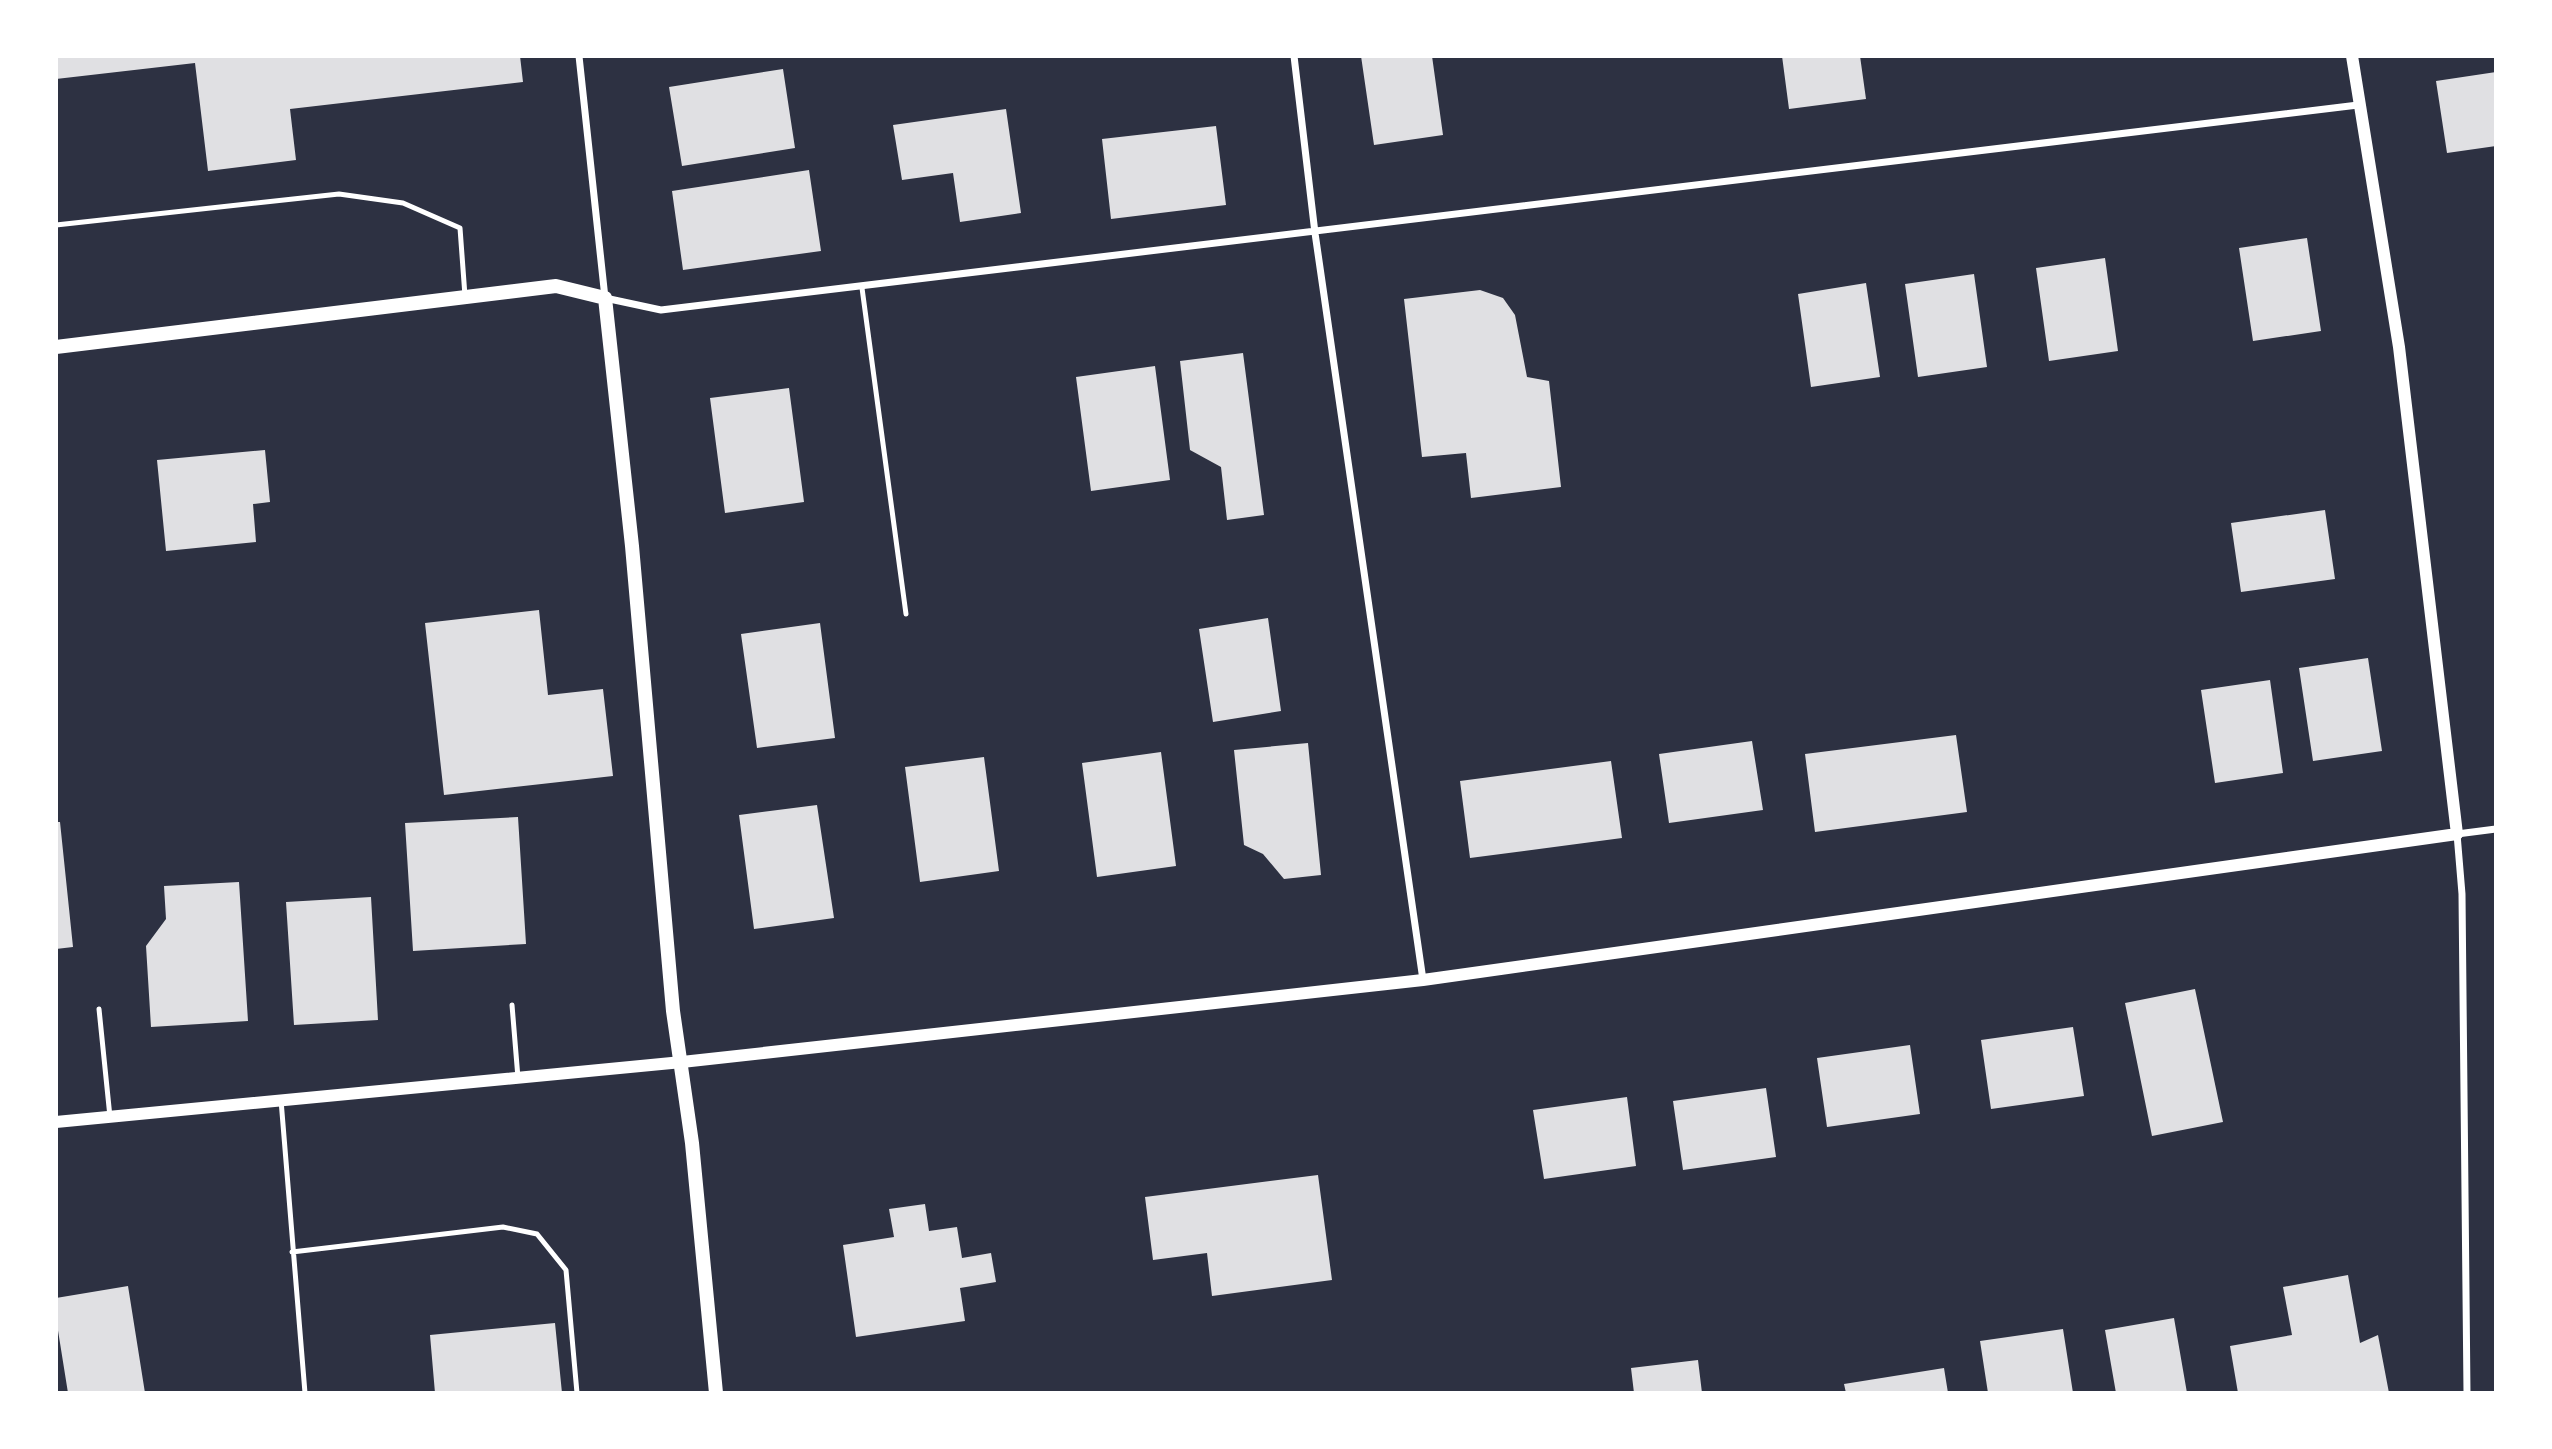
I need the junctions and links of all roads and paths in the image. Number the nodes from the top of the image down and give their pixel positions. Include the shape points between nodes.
1 (579, 56) edge
2 (1294, 56) edge
3 (2352, 56) edge
4 (2358, 105) junction
5 (56, 225) edge
6 (1314, 233) junction
7 (862, 288) junction
8 (466, 297) junction
9 (605, 298) junction
10 (56, 347) edge
11 (906, 614) dead end
12 (2496, 829) edge
13 (2457, 834) junction
14 (1423, 980) junction
15 (512, 1005) dead end
16 (99, 1009) dead end
17 (682, 1062) junction
18 (518, 1078) junction
19 (281, 1100) junction
20 (110, 1117) junction
21 (56, 1122) edge
22 (292, 1252) junction
23 (305, 1393) edge
24 (578, 1393) edge
25 (716, 1393) edge
26 (2468, 1393) edge

1 - 9 street
2 - 6 street
3 - 4 street
4 - 6 street
4 - 13 street via 2399,347
5 - 8 lane via 339,194 403,202 460,228
6 - 7 street
6 - 14 street
7 - 9 street via 661,310
7 - 11 lane
8 - 9 main road via 556,286
8 - 10 main road
9 - 17 main road via 673,1011
12 - 13 street
13 - 14 street
13 - 26 street via 2462,894
14 - 17 street
15 - 18 lane
16 - 20 lane
17 - 18 street
17 - 25 main road
18 - 19 street
19 - 20 street
19 - 22 lane
20 - 21 street
22 - 23 lane
22 - 24 lane via 503,1227 537,1234 566,1270

